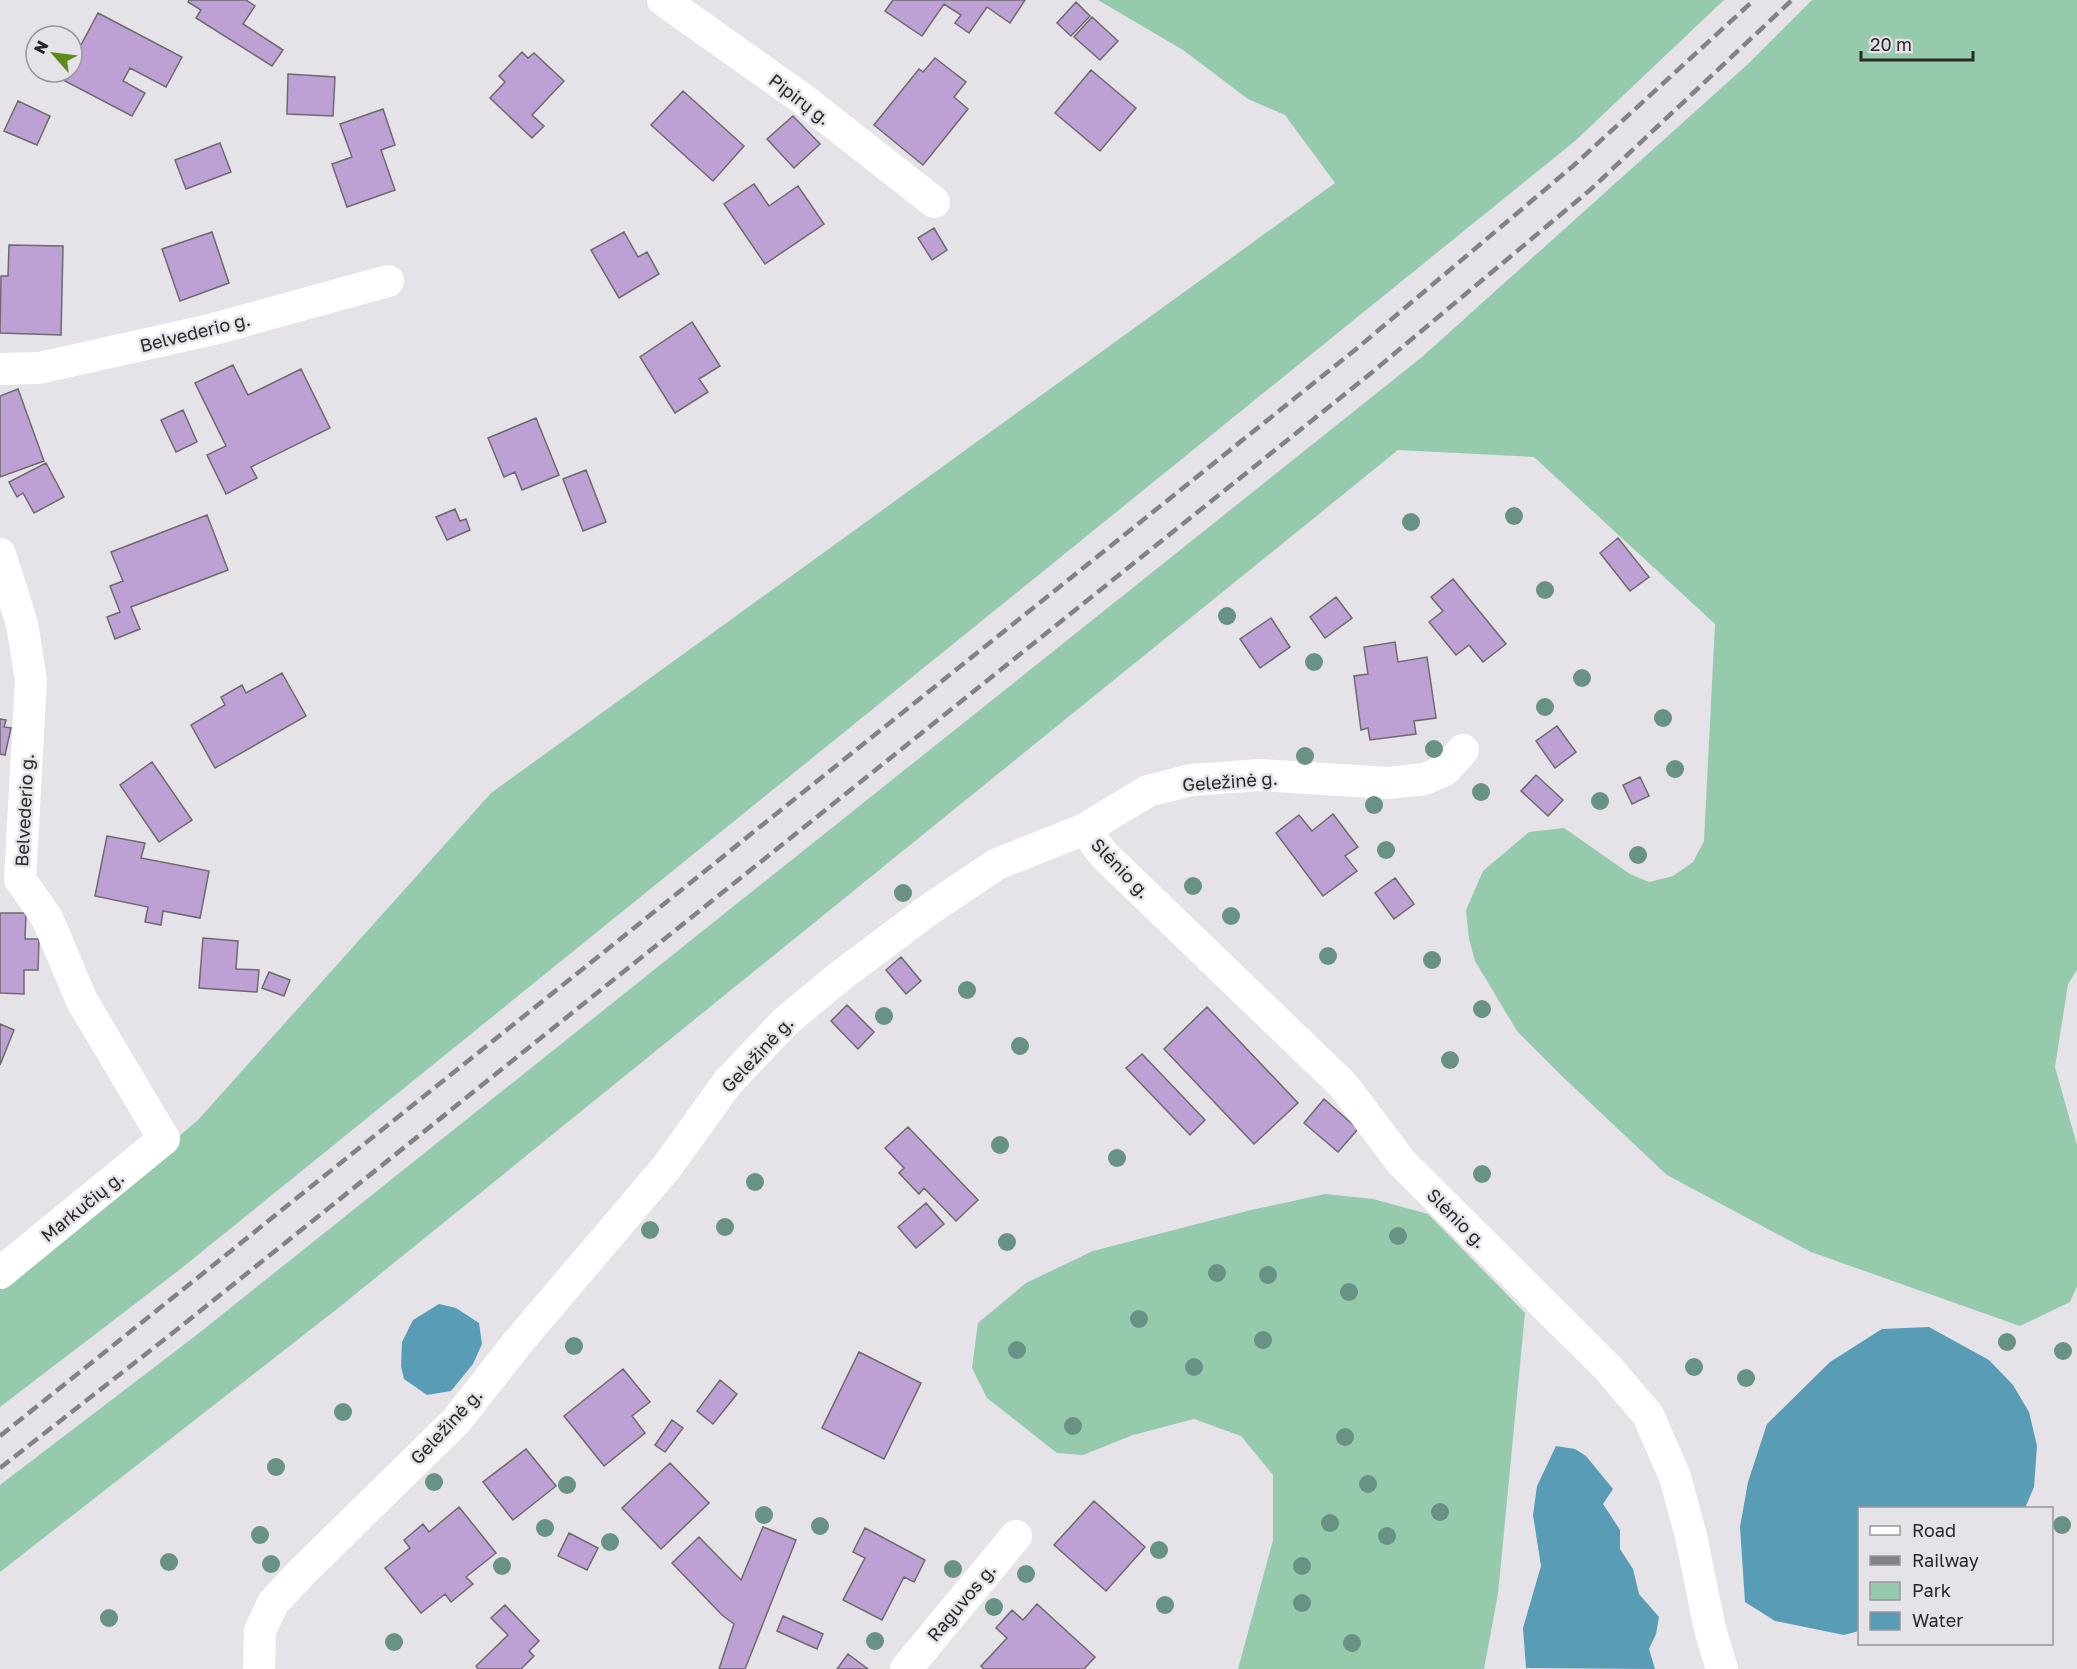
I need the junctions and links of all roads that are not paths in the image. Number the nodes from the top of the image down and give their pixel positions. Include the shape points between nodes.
1 (663, 0) edge
2 (934, 202) dead end
3 (388, 281) dead end
4 (0, 369) edge
5 (0, 554) edge
6 (1463, 750) dead end
7 (1084, 829) junction
8 (10, 877) edge
9 (164, 1139) joint
10 (0, 1273) edge
11 (1016, 1536) dead end
12 (259, 1669) edge
13 (906, 1669) edge
14 (1722, 1669) edge

1 - 2 street, Pipirų g. via 804,100
3 - 4 street, Belvederio g. via 214,330 39,369
5 - 8 street, Belvederio g. via 22,624 31,680
6 - 7 street, Geležinė g. via 1445,770 1425,779 1389,783 1260,775 1191,780 1148,791
7 - 12 street, Geležinė g. via 996,864 930,909 786,1020 728,1082 666,1168 456,1421 273,1603 260,1631
7 - 14 street, Slėnio g. via 1103,854 1343,1085 1402,1163 1608,1368 1648,1415 1675,1477
8 - 9 street, Belvederio g. via 47,918 82,1000
9 - 10 street, Markučių g.
11 - 13 street, Raguvos g.

